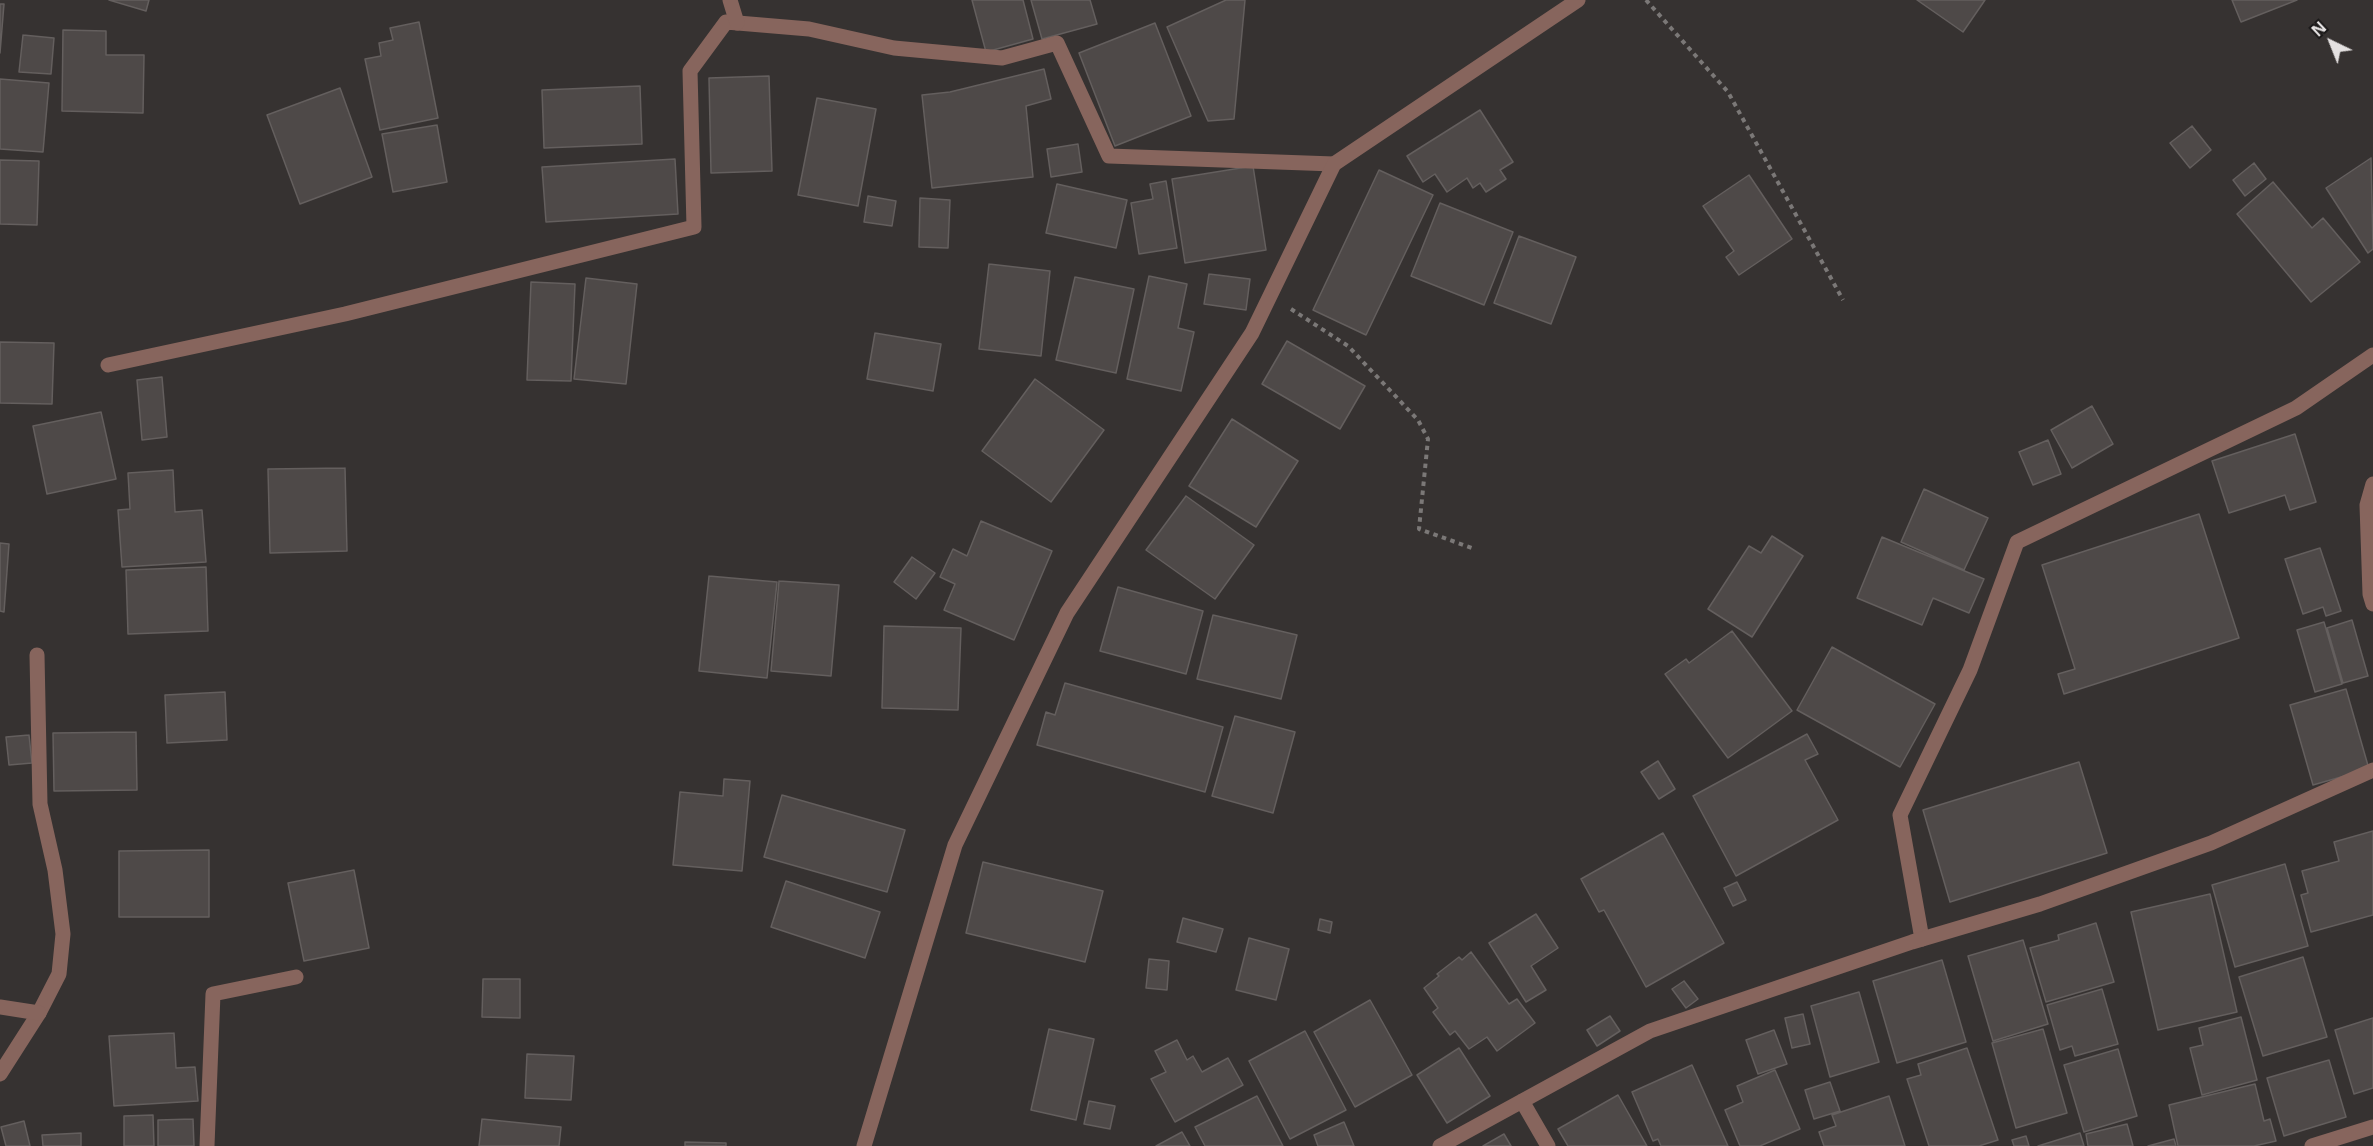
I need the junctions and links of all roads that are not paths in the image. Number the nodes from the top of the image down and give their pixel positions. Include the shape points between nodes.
1 (730, 0) edge
2 (1578, 0) edge
3 (736, 23) junction
4 (1334, 164) junction
5 (2373, 355) edge
6 (108, 365) dead end
7 (2373, 484) edge
8 (2373, 604) edge
9 (37, 655) dead end
10 (2373, 770) edge
11 (1922, 939) junction
12 (296, 977) dead end
13 (0, 1007) edge
14 (39, 1013) junction
15 (0, 1074) edge
16 (1522, 1101) junction
17 (2373, 1127) edge
18 (207, 1146) edge
19 (864, 1146) edge
20 (1440, 1146) edge
21 (1548, 1146) edge
22 (2312, 1146) edge

1 - 3 street
2 - 4 street
3 - 4 street via 809,29 894,48 1002,58 1057,43 1109,156
3 - 6 street via 726,22 690,71 694,227 345,314
4 - 19 street via 1252,333 1068,613 955,845
5 - 11 street via 2296,408 2017,542 1970,670 1900,815
7 - 8 street via 2367,505
9 - 14 street via 40,804 55,870 63,934 59,974
10 - 11 street via 2211,843 2040,904
11 - 16 street via 1650,1031
12 - 18 street via 213,994
13 - 14 street
14 - 15 street
16 - 20 street
16 - 21 street
17 - 22 street

